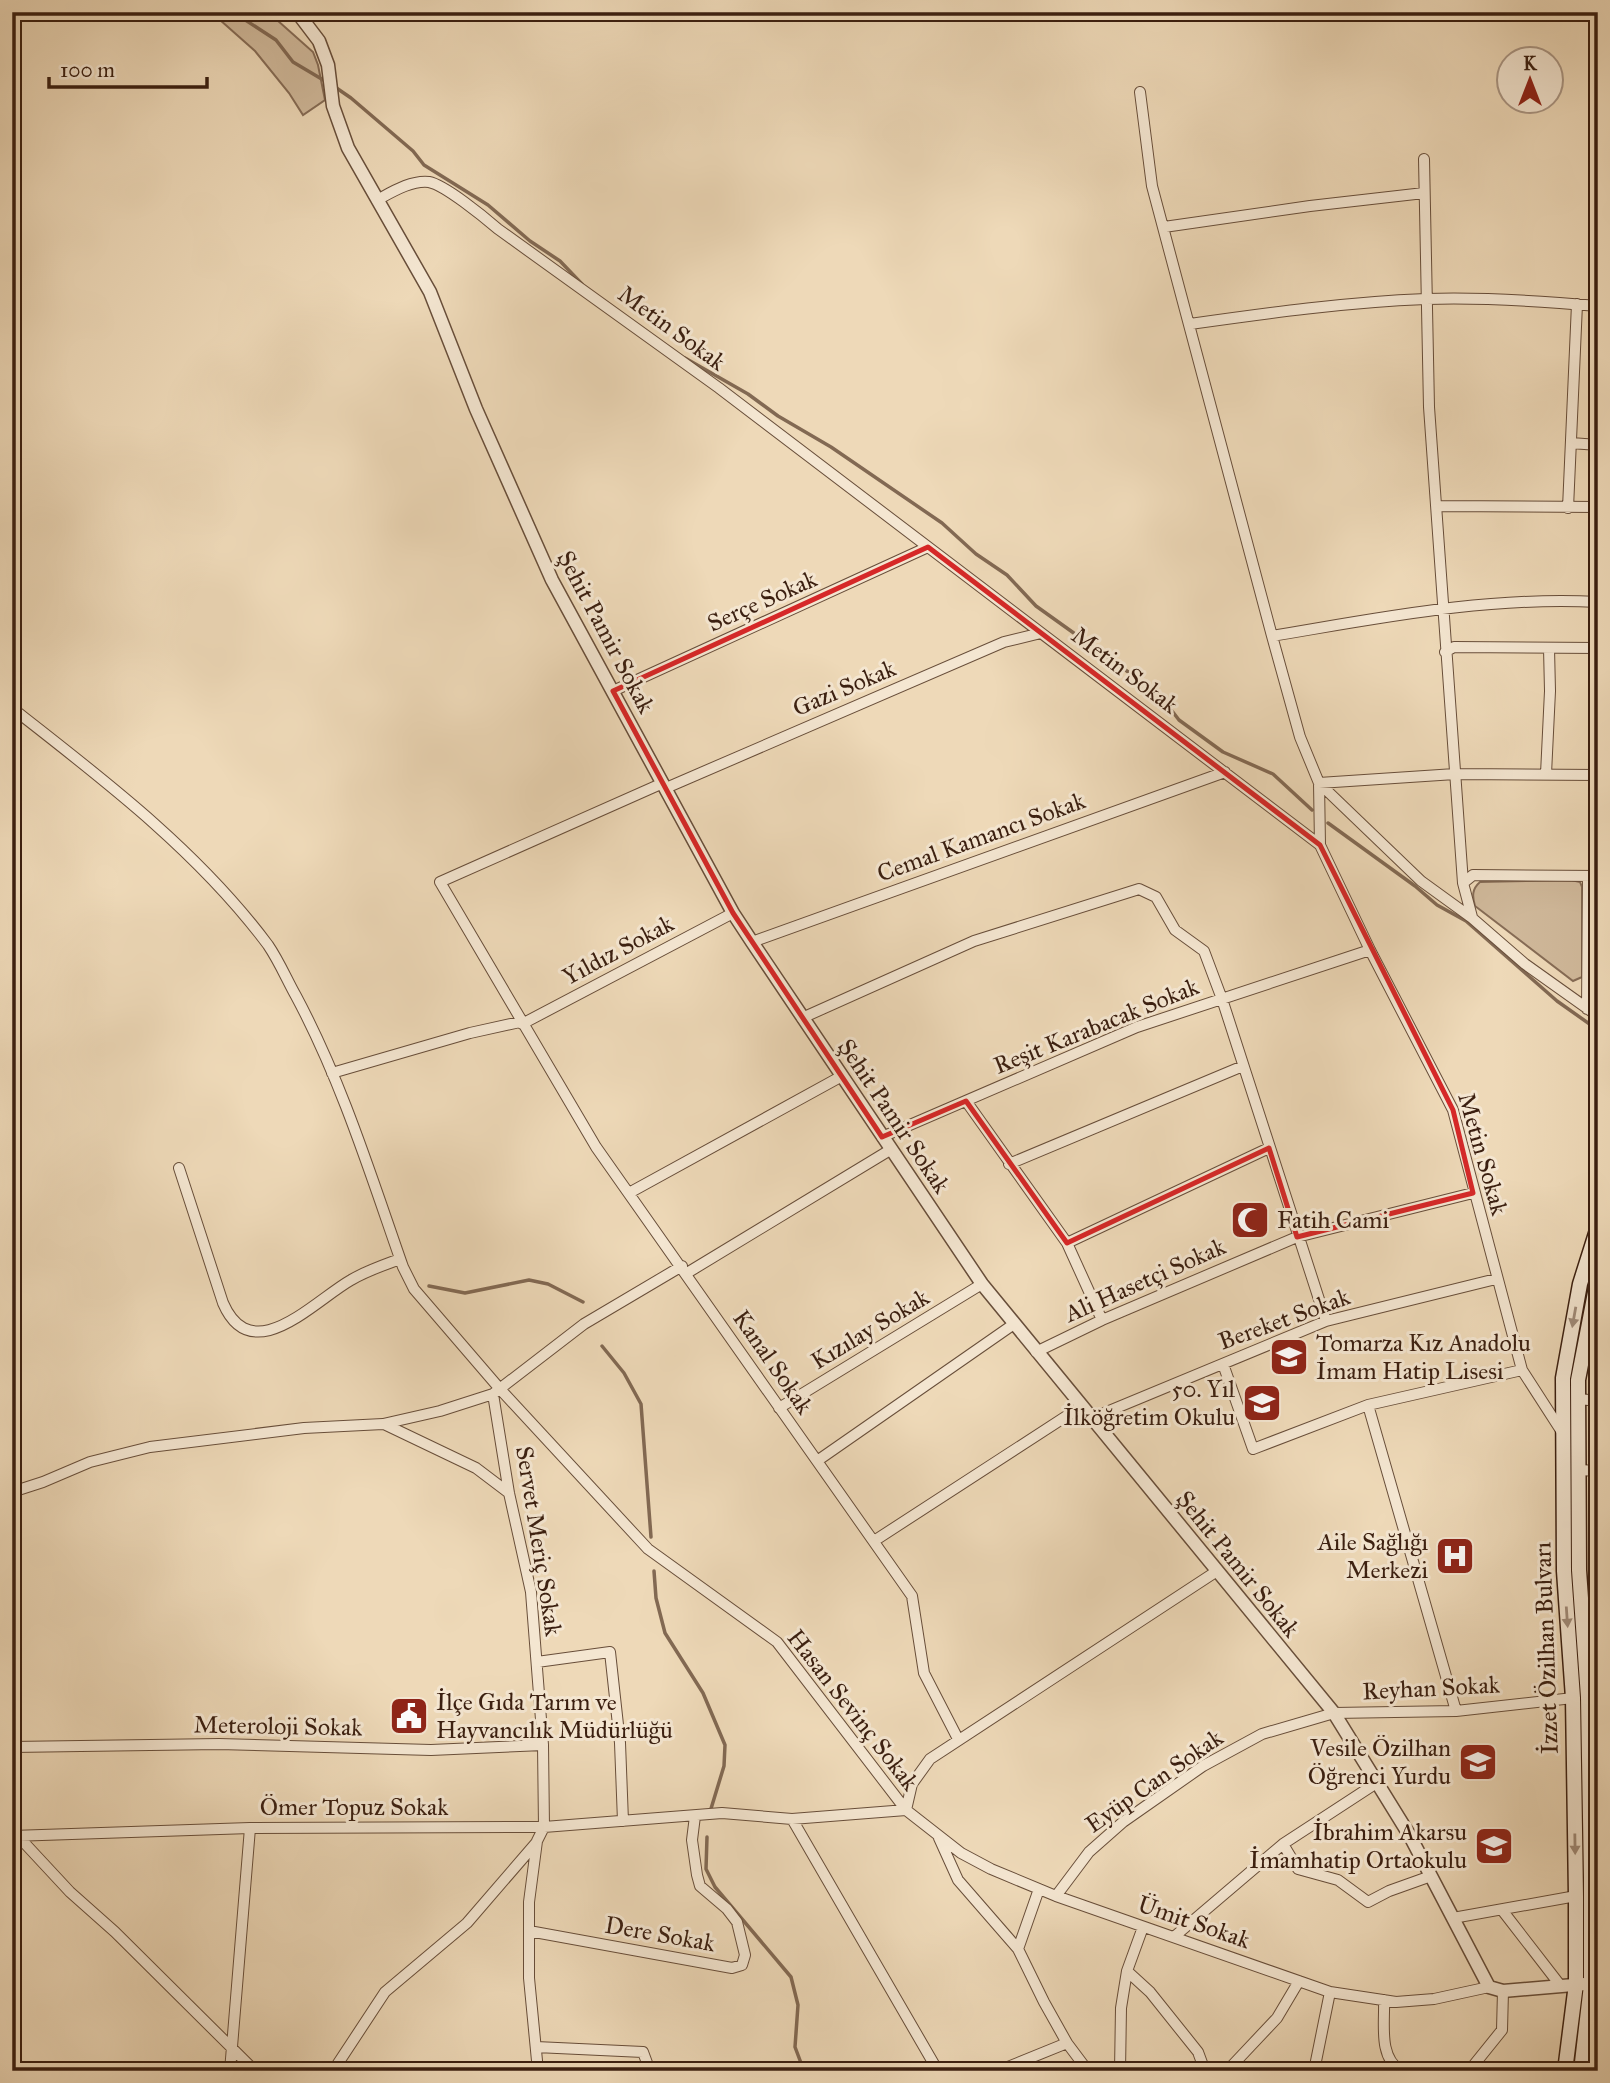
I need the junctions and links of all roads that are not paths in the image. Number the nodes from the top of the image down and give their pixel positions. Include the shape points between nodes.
1 (298, 12) edge
2 (1140, 92) dead end
3 (1423, 159) dead end
4 (1424, 193) junction
5 (377, 200) junction
6 (1164, 228) junction
7 (1427, 299) junction
8 (1577, 304) junction
9 (1598, 306) edge
10 (1190, 324) junction
11 (1571, 443) junction
12 (1598, 445) edge
13 (1436, 506) junction
14 (1598, 507) edge
15 (1568, 508) junction
16 (928, 547) junction
17 (1598, 602) edge
18 (1443, 608) junction
19 (1041, 633) junction
20 (1272, 636) junction
21 (1549, 648) junction
22 (1598, 648) edge
23 (1445, 652) junction
24 (613, 691) junction
25 (12, 708) edge
26 (1225, 772) junction
27 (1455, 774) junction
28 (1546, 775) junction
29 (1598, 775) edge
30 (1319, 783) junction
31 (664, 786) junction
32 (1320, 845) junction
33 (1593, 876) edge
34 (440, 882) joint
35 (1463, 883) junction
36 (733, 913) junction
37 (1472, 918) junction
38 (752, 942) junction
39 (1370, 950) junction
40 (1222, 999) junction
41 (1587, 1009) junction
42 (1598, 1016) edge
43 (802, 1018) junction
44 (521, 1023) junction
45 (1243, 1066) junction
46 (332, 1073) junction
47 (842, 1076) junction
48 (966, 1101) junction
49 (883, 1137) junction
50 (1269, 1147) junction
51 (891, 1150) junction
52 (1009, 1164) junction
53 (179, 1168) dead end
54 (629, 1193) junction
55 (1474, 1193) junction
56 (1598, 1227) edge
57 (1297, 1237) junction
58 (1067, 1243) junction
59 (402, 1263) junction
60 (684, 1270) junction
61 (1598, 1277) edge
62 (1496, 1279) junction
63 (982, 1284) junction
64 (1594, 1309) edge
65 (1102, 1320) junction
66 (1326, 1321) junction
67 (1014, 1324) junction
68 (1036, 1352) junction
69 (1223, 1364) junction
70 (1522, 1370) junction
71 (497, 1391) junction
72 (1578, 1399) junction
73 (1598, 1401) edge
74 (1367, 1405) junction
75 (1082, 1406) junction
76 (779, 1408) junction
77 (1092, 1418) junction
78 (383, 1424) junction
79 (1564, 1436) junction
80 (817, 1461) junction
81 (1579, 1469) junction
82 (1598, 1471) edge
83 (12, 1492) edge
84 (509, 1493) junction
85 (874, 1541) junction
86 (1217, 1571) junction
87 (537, 1662) junction
88 (1586, 1697) edge
89 (1456, 1711) junction
90 (1334, 1713) junction
91 (958, 1739) junction
92 (543, 1745) junction
93 (12, 1747) edge
94 (1378, 1782) junction
95 (906, 1810) junction
96 (695, 1816) junction
97 (792, 1819) junction
98 (623, 1821) junction
99 (544, 1827) junction
100 (250, 1828) junction
101 (15, 1835) edge
102 (938, 1835) junction
103 (537, 1841) junction
104 (1283, 1844) junction
105 (1431, 1875) junction
106 (1594, 1882) edge
107 (1039, 1889) junction
108 (1056, 1896) junction
109 (1576, 1896) junction
110 (1502, 1910) junction
111 (1453, 1919) junction
112 (1143, 1927) junction
113 (529, 1931) junction
114 (1175, 1936) junction
115 (1018, 1949) junction
116 (1127, 1971) junction
117 (1299, 1981) junction
118 (1560, 1985) junction
119 (1588, 1985) edge
120 (1489, 1987) junction
121 (1503, 1991) junction
122 (1330, 1992) junction
123 (1384, 2000) junction
124 (1067, 2043) junction
125 (232, 2046) junction
126 (536, 2047) junction
127 (230, 2071) edge
128 (255, 2071) edge
129 (333, 2071) edge
130 (538, 2071) edge
131 (649, 2071) edge
132 (937, 2071) edge
133 (998, 2071) edge
134 (1088, 2071) edge
135 (1120, 2071) edge
136 (1205, 2071) edge
137 (1227, 2071) edge
138 (1314, 2071) edge
139 (1401, 2071) edge
140 (1469, 2071) edge
141 (1566, 2071) edge
142 (1581, 2071) edge

1 - 5 street, Şehit Pamir Sokak via 319,41 348,148
2 - 6 street via 1152,186
3 - 4 street
4 - 6 street
4 - 7 street
5 - 16 street, Metin Sokak via 401,187 429,182 463,201
5 - 24 street, Şehit Pamir Sokak via 430,292 552,580
6 - 10 street
7 - 8 street
7 - 10 street
7 - 13 street
8 - 9 street
8 - 11 street
10 - 20 street
11 - 12 street
11 - 15 street
13 - 15 street
13 - 18 street
14 - 15 street
16 - 19 street, Metin Sokak
16 - 24 street, Serçe Sokak
17 - 18 street via 1554,600
18 - 20 street
18 - 23 street
19 - 26 street, Metin Sokak
19 - 31 street, Gazi Sokak via 1004,642
20 - 30 street via 1300,737
21 - 22 street
21 - 23 street via 1454,647
21 - 28 street
23 - 27 street
24 - 31 street, Şehit Pamir Sokak
25 - 46 street via 213,879 270,947
26 - 32 street, Metin Sokak
26 - 38 street, Cemal Kamancı Sokak
27 - 28 street
27 - 30 street
27 - 35 street
28 - 29 street
30 - 32 street
30 - 37 street via 1421,881
31 - 34 street, Gazi Sokak
31 - 36 street, Şehit Pamir Sokak
32 - 39 street, Metin Sokak
33 - 35 street via 1474,875
33 - 41 street
34 - 44 street, Kanal Sokak
35 - 37 street
36 - 38 street, Şehit Pamir Sokak
36 - 44 street, Yıldız Sokak
37 - 41 street
38 - 43 street, Şehit Pamir Sokak
39 - 40 street, Reşit Karabacak Sokak
39 - 55 street, Metin Sokak via 1453,1110
40 - 43 street via 1204,951 1175,929 1156,897 1139,889 974,941
40 - 45 street
40 - 48 street, Reşit Karabacak Sokak via 1137,1027
41 - 42 street
43 - 47 street, Şehit Pamir Sokak
44 - 46 street, Yıldız Sokak
44 - 54 street, Kanal Sokak
45 - 50 street
45 - 52 street
46 - 59 street
47 - 49 street, Şehit Pamir Sokak
47 - 54 street
48 - 49 street, Reşit Karabacak Sokak
48 - 52 street
49 - 51 street, Şehit Pamir Sokak
50 - 57 street
50 - 58 street
51 - 60 street
51 - 63 street, Şehit Pamir Sokak
52 - 58 street
53 - 59 street via 227,1313 244,1329 270,1331 351,1280
54 - 60 street, Kanal Sokak
55 - 57 street, Ali Hasetçi Sokak
55 - 62 street, Metin Sokak
56 -> 79 main road, İzzet Özilhan Bulvarı via 1580,1284 1563,1378
57 - 65 street, Ali Hasetçi Sokak
57 - 66 street
58 - 65 street
59 - 71 street via 414,1289
60 - 71 street via 604,1311
60 - 76 street, Kanal Sokak
61 - 64 main road, İzzet Özilhan Bulvarı
62 - 66 street, Bereket Sokak
62 - 70 street, Metin Sokak
63 - 67 street, Şehit Pamir Sokak
63 - 76 street, Kızılay Sokak
64 - 72 main road, İzzet Özilhan Bulvarı
65 - 68 street, Ali Hasetçi Sokak
66 - 69 street, Bereket Sokak
67 - 68 street, Şehit Pamir Sokak
67 - 80 street
68 - 75 street, Şehit Pamir Sokak
69 - 74 street via 1254,1449
69 - 77 street, Bereket Sokak
70 - 74 street
70 - 79 street, Metin Sokak
71 - 78 street
71 - 84 street, Servet Meriç Sokak
71 - 95 street, Hasan Sevinç Sokak via 648,1549 777,1642
72 - 73 street
72 - 81 main road, İzzet Özilhan Bulvarı
74 - 89 street
75 - 77 street, Şehit Pamir Sokak
75 - 85 street
76 - 80 street, Kanal Sokak
77 - 86 street, Şehit Pamir Sokak
78 - 83 street via 291,1429 150,1447 90,1462
78 - 84 street via 476,1468
79 -> 88 main road, İzzet Özilhan Bulvarı via 1564,1571
80 - 85 street, Kanal Sokak
81 - 82 street
81 - 88 main road, İzzet Özilhan Bulvarı
84 - 87 street, Servet Meriç Sokak via 531,1592
85 - 91 street, Kanal Sokak via 912,1596 924,1673
86 - 90 street, Şehit Pamir Sokak
86 - 91 street
87 - 92 street, Servet Meriç Sokak
87 - 98 street via 610,1652
88 - 89 street, Reyhan Sokak
88 - 106 main road, İzzet Özilhan Bulvarı
88 -> 109 main road, İzzet Özilhan Bulvarı
89 - 90 street, Reyhan Sokak
90 - 94 street, Şehit Pamir Sokak
90 - 108 street, Eyüp Can Sokak via 1262,1734 1203,1766 1090,1852
91 - 95 street via 930,1759 912,1784
92 - 93 street, Meteroloji Sokak via 431,1750 219,1744
92 - 99 street, Servet Meriç Sokak
94 - 104 street
94 - 105 street, Şehit Pamir Sokak
95 - 97 street, Ömer Topuz Sokak
95 - 102 street, Ümit Sokak
96 - 97 street, Ömer Topuz Sokak via 722,1813
96 - 98 street, Ömer Topuz Sokak
96 - 113 street, Dere Sokak via 692,1840 700,1885 737,1922 745,1955 741,1965 732,1968
97 - 132 street
98 - 99 street, Ömer Topuz Sokak
99 - 100 street, Ömer Topuz Sokak
99 - 103 street, Servet Meriç Sokak
100 - 101 street, Ömer Topuz Sokak
100 - 125 street
101 - 125 street
102 - 107 street, Ümit Sokak via 961,1853
102 - 115 street via 958,1880
103 - 113 street, Servet Meriç Sokak
103 - 129 street via 467,1923 385,1992
104 - 105 street via 1298,1869 1338,1880 1368,1902
104 - 114 street
105 - 111 street, Şehit Pamir Sokak
106 - 119 main road, İzzet Özilhan Bulvarı
107 - 108 street, Ümit Sokak
107 - 115 street
108 - 112 street, Ümit Sokak
109 - 110 street
109 - 119 main road, İzzet Özilhan Bulvarı
110 - 111 street
110 - 118 street
111 - 120 street, Şehit Pamir Sokak
112 - 114 street, Ümit Sokak
112 - 116 street
113 - 126 street, Servet Meriç Sokak
114 - 117 street, Ümit Sokak
115 - 124 street
116 - 135 street
116 - 136 street via 1198,2052
117 - 122 street, Ümit Sokak
117 - 137 street via 1278,2018
118 - 119 street
118 - 121 street
119 - 141 main road, İzzet Özilhan Bulvarı
119 - 142 main road, İzzet Özilhan Bulvarı
120 - 121 street
120 - 123 street, Ümit Sokak via 1434,1999
121 - 140 street via 1502,2030
122 - 123 street, Ümit Sokak
122 - 138 street
123 - 139 street via 1386,2052
124 - 133 street
124 - 134 street
125 - 127 street
125 - 128 street
126 - 130 street, Servet Meriç Sokak
126 - 131 street via 643,2052

